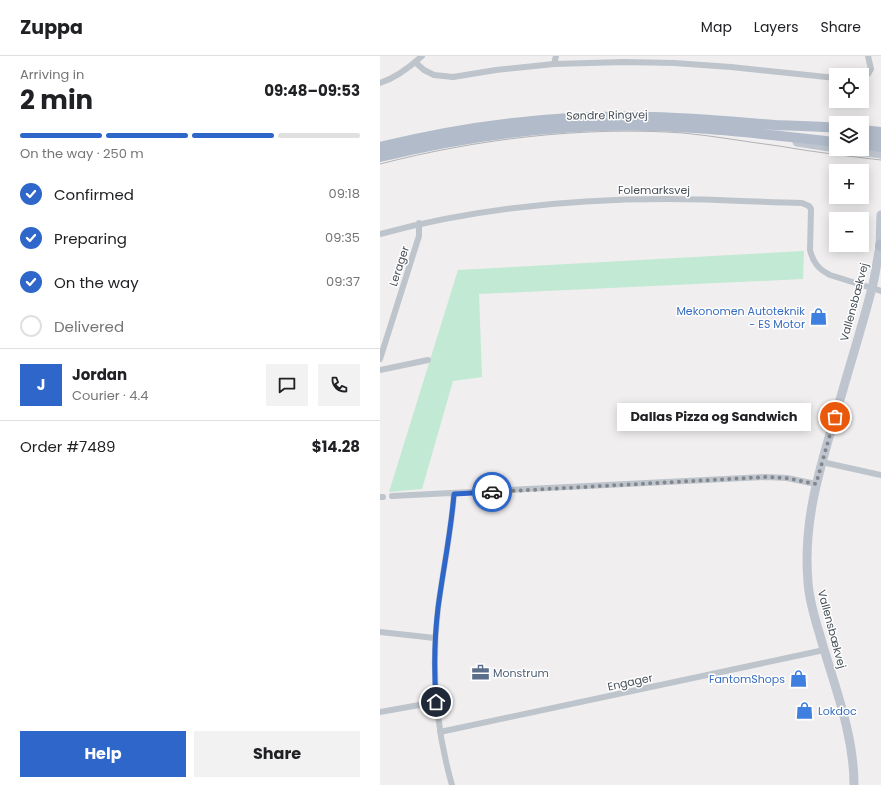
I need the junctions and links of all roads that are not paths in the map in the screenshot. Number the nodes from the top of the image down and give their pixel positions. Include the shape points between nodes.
1 (422, 56) edge
2 (556, 56) edge
3 (868, 56) edge
4 (415, 62) junction
5 (554, 64) junction
6 (869, 72) edge
7 (829, 77) edge
8 (380, 83) edge
9 (829, 128) edge
10 (869, 131) edge
11 (881, 132) edge
12 (829, 134) edge
13 (781, 136) junction
14 (869, 138) edge
15 (881, 139) edge
16 (829, 141) edge
17 (869, 145) edge
18 (380, 147) edge
19 (829, 147) edge
20 (881, 147) edge
21 (869, 152) edge
22 (881, 154) edge
23 (380, 157) edge
24 (881, 215) edge
25 (419, 223) junction
26 (380, 234) edge
27 (881, 244) edge
28 (872, 288) junction
29 (881, 291) edge
30 (380, 359) edge
31 (428, 360) dead end
32 (380, 370) edge
33 (822, 462) junction
34 (881, 475) edge
35 (816, 484) junction
36 (454, 494) junction
37 (392, 496) dead end
38 (380, 632) edge
39 (435, 638) junction
40 (824, 650) junction
41 (436, 702) junction
42 (380, 712) edge
43 (440, 732) junction
44 (452, 785) edge
45 (854, 785) edge

1 - 4 street
2 - 5 street
3 - 6 street
4 - 5 street via 434,75 453,77
4 - 8 street
5 - 7 street via 674,63
9 - 18 main road, Søndre Ringvej via 654,116 607,116 504,124
10 - 11 main road
12 - 13 main road
13 - 16 main road, Søndre Ringvej
13 - 19 street via 796,142
13 - 23 main road, Søndre Ringvej via 694,128 557,128 479,136
14 - 15 main road
17 - 20 main road
21 - 22 street
24 - 27 street, Vallensbækvej
25 - 26 street, Folemarksvej
25 - 28 street, Folemarksvej via 494,210 560,203 668,199 802,203 811,209 810,250 817,265 822,271
25 - 30 street, Lerager via 419,236
27 - 28 street, Vallensbækvej
28 - 29 street
28 - 33 street, Vallensbækvej
31 - 32 street
33 - 34 street
33 - 35 street, Vallensbækvej
35 - 36 street via 766,477
35 - 40 street, Vallensbækvej via 807,543 808,582
36 - 37 street
36 - 39 street
38 - 39 street
39 - 41 street
40 - 43 street, Engager
40 - 45 street, Vallensbækvej via 845,719 852,752
41 - 42 street
41 - 43 street
43 - 44 street

